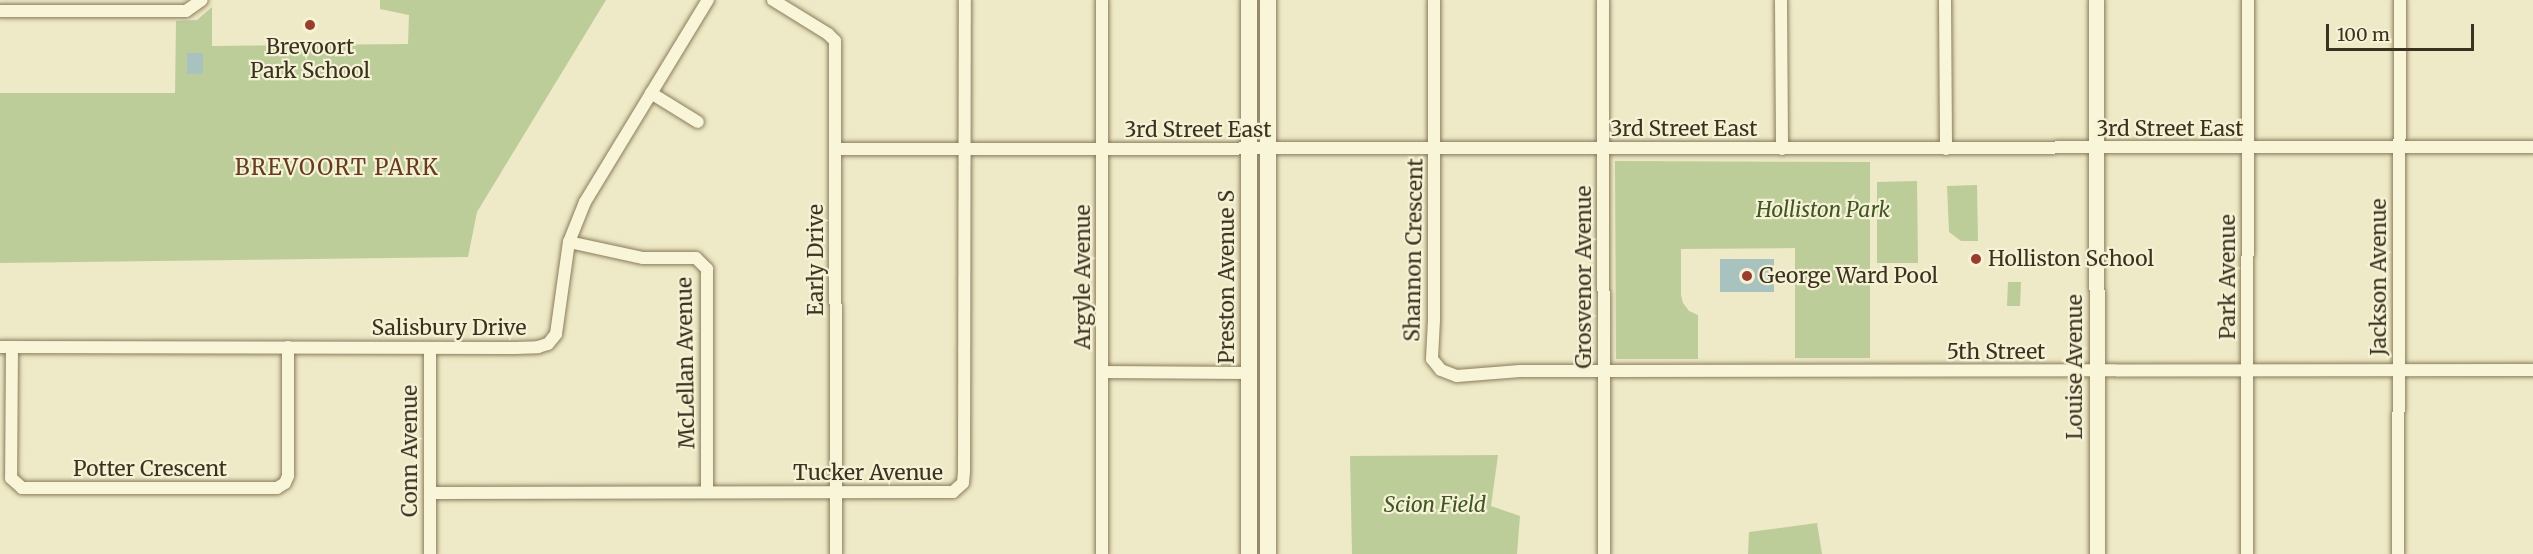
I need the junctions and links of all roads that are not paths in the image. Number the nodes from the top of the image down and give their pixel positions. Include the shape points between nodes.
1 (202, 0) edge
2 (708, 0) edge
3 (773, 0) edge
4 (965, 0) edge
5 (1102, 0) edge
6 (1249, 0) edge
7 (1268, 0) edge
8 (1434, 0) edge
9 (1603, 0) edge
10 (1781, 0) edge
11 (1945, 0) edge
12 (2096, 0) edge
13 (2248, 0) edge
14 (2400, 0) edge
15 (0, 11) edge
16 (651, 93) junction
17 (698, 122) dead end
18 (2533, 147) edge
19 (1249, 148) junction
20 (1603, 148) junction
21 (2399, 148) junction
22 (836, 149) junction
23 (965, 149) junction
24 (1268, 149) junction
25 (1782, 149) junction
26 (1946, 149) junction
27 (2096, 149) junction
28 (2248, 149) junction
29 (1103, 150) junction
30 (1435, 150) junction
31 (569, 242) junction
32 (6, 347) edge
33 (288, 347) junction
34 (430, 348) junction
35 (2096, 370) junction
36 (2247, 370) junction
37 (2533, 370) edge
38 (1604, 371) junction
39 (2398, 371) junction
40 (1102, 372) junction
41 (1249, 373) junction
42 (707, 492) junction
43 (836, 492) junction
44 (430, 493) junction
45 (430, 554) edge
46 (836, 554) edge
47 (1102, 554) edge
48 (1249, 554) edge
49 (1268, 554) edge
50 (1604, 554) edge
51 (2097, 554) edge
52 (2247, 554) edge
53 (2398, 554) edge

1 - 15 street via 186,11
2 - 16 street, Salisbury Drive
3 - 22 street, Early Drive via 835,41
4 - 23 street, Tucker Avenue
5 - 29 street, Argyle Avenue
6 - 19 main road, Preston Avenue S
7 - 24 main road, Preston Avenue S
8 - 30 street, Shannon Crescent
9 - 20 street, Grosvenor Avenue
10 - 25 street
11 - 26 street
12 - 27 street, Louise Avenue
13 - 28 street, Park Avenue
14 - 21 street, Jackson Avenue
16 - 17 street
16 - 31 street, Salisbury Drive via 585,202
18 - 21 street, 3rd Street East
19 - 24 street, 3rd Street East
19 - 29 street, 3rd Street East
19 - 41 main road, Preston Avenue S
20 - 25 street, 3rd Street East
20 - 30 street, 3rd Street East
20 - 38 street, Grosvenor Avenue
21 - 28 street, 3rd Street East
21 - 39 street, Jackson Avenue
22 - 23 street, 3rd Street East
22 - 43 street, Early Drive
23 - 29 street, 3rd Street East
23 - 43 street, Tucker Avenue via 963,483 953,492
24 - 30 street, 3rd Street East
24 - 49 main road, Preston Avenue S
25 - 26 street, 3rd Street East
26 - 27 street, 3rd Street East
27 - 28 street, 3rd Street East
27 - 35 street, Louise Avenue
28 - 36 street, Park Avenue
29 - 40 street, Argyle Avenue
30 - 38 street, Shannon Crescent via 1432,359 1441,370 1457,376
31 - 34 street, Salisbury Drive via 556,334 549,344
31 - 42 street, McLellan Avenue via 643,258 696,258 707,269
32 - 33 street, Salisbury Drive
32 - 33 street, Potter Crescent via 11,478 22,488 277,488 288,476
33 - 34 street, Salisbury Drive
34 - 44 street, Conn Avenue
35 - 36 street, 5th Street
35 - 38 street, 5th Street
35 - 51 street, Louise Avenue
36 - 39 street, 5th Street
36 - 52 street, Park Avenue
37 - 39 street, 5th Street
38 - 50 street, Grosvenor Avenue
39 - 53 street, Jackson Avenue
40 - 41 street
40 - 47 street, Argyle Avenue
41 - 48 main road, Preston Avenue S
42 - 43 street, Tucker Avenue
42 - 44 street, Tucker Avenue
43 - 46 street, Early Drive
44 - 45 street, Conn Avenue

